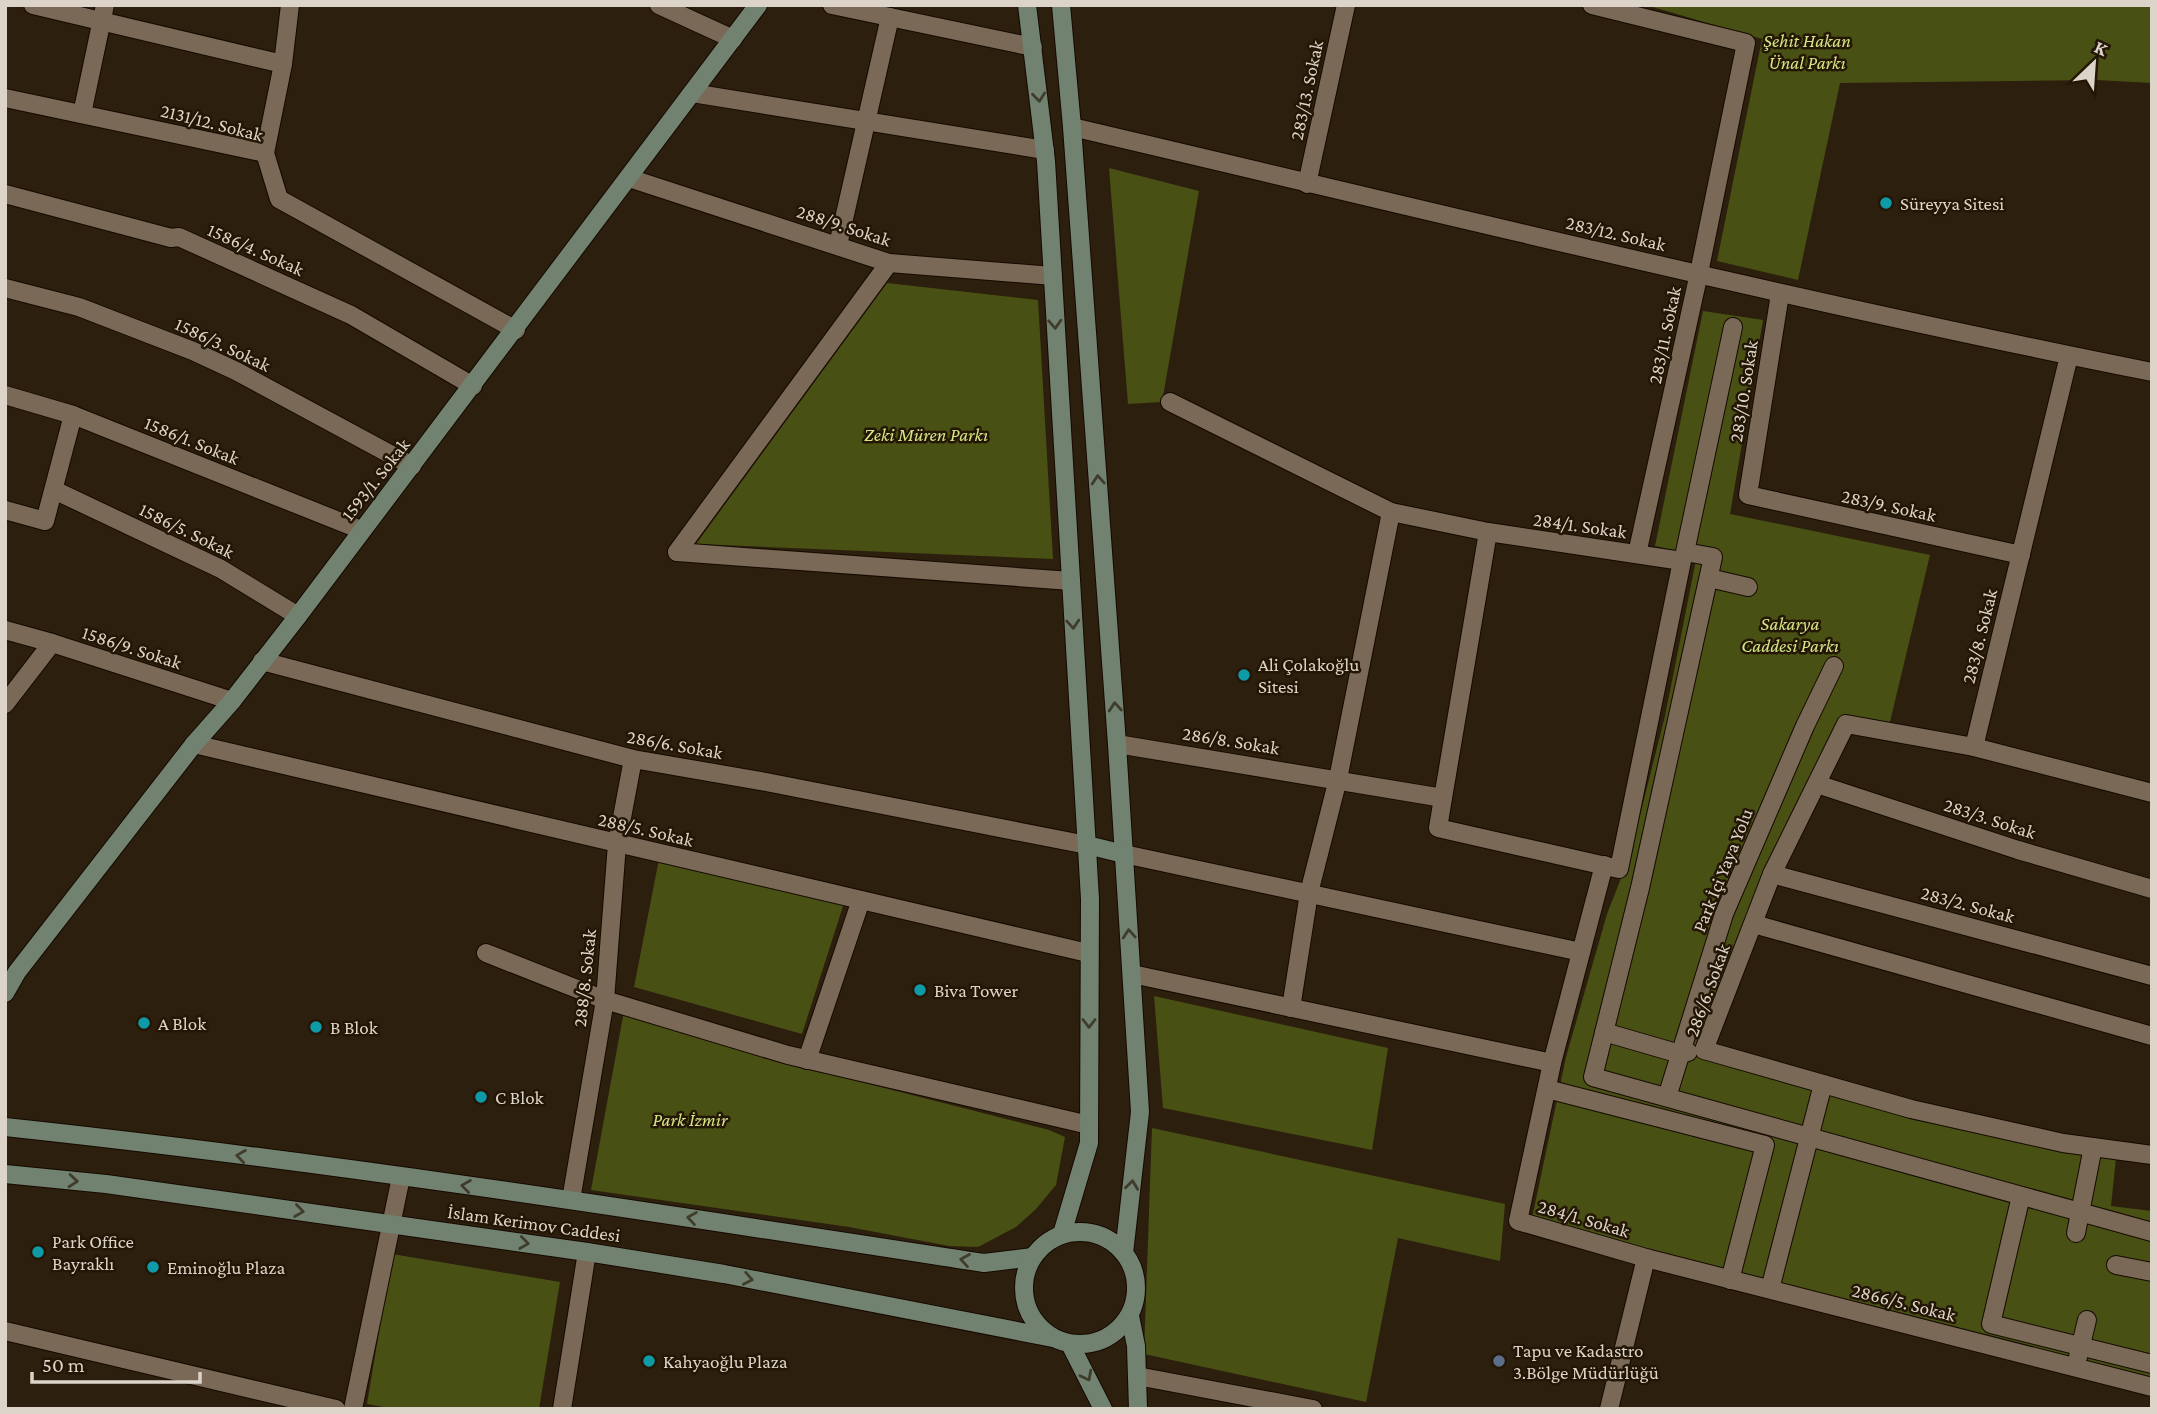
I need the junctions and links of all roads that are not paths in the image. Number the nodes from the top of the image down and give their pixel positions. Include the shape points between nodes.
1 (33, 5) edge
2 (290, 5) edge
3 (659, 5) edge
4 (758, 5) edge
5 (832, 5) edge
6 (1027, 5) edge
7 (1061, 5) edge
8 (1346, 5) edge
9 (1592, 5) edge
10 (104, 14) edge
11 (890, 18) junction
12 (733, 39) junction
13 (1033, 47) junction
14 (283, 64) junction
15 (692, 93) junction
16 (5, 98) edge
17 (82, 114) junction
18 (866, 122) junction
19 (1072, 127) junction
20 (1045, 150) junction
21 (265, 153) junction
22 (629, 178) junction
23 (1307, 184) junction
24 (5, 194) edge
25 (838, 245) junction
26 (889, 263) junction
27 (1699, 273) junction
28 (1053, 276) junction
29 (5, 288) edge
30 (1780, 293) junction
31 (1733, 327) dead end
32 (516, 330) junction
33 (2069, 356) junction
34 (2152, 372) edge
35 (473, 386) junction
36 (5, 395) edge
37 (1170, 402) dead end
38 (73, 415) junction
39 (412, 466) junction
40 (54, 490) junction
41 (1748, 495) joint
42 (5, 510) edge
43 (1391, 512) junction
44 (361, 530) junction
45 (1488, 532) junction
46 (1637, 554) junction
47 (2021, 555) junction
48 (1709, 578) junction
49 (1071, 581) junction
50 (1748, 587) dead end
51 (298, 616) junction
52 (5, 630) edge
53 (52, 643) junction
54 (262, 661) junction
55 (1834, 666) dead end
56 (232, 701) junction
57 (5, 704) edge
58 (194, 744) junction
59 (1117, 744) junction
60 (1974, 747) junction
61 (633, 760) junction
62 (1338, 779) junction
63 (1817, 784) junction
64 (2152, 793) edge
65 (1443, 798) junction
66 (617, 844) junction
67 (1087, 845) junction
68 (1124, 854) junction
69 (1604, 865) junction
70 (1772, 873) junction
71 (2152, 889) edge
72 (1309, 893) junction
73 (861, 900) junction
74 (1754, 924) junction
75 (1581, 952) junction
76 (486, 953) dead end
77 (1088, 953) junction
78 (1132, 974) junction
79 (11, 976) edge
80 (2152, 976) edge
81 (5, 993) edge
82 (605, 1000) junction
83 (1291, 1008) junction
84 (1604, 1032) junction
85 (2152, 1036) edge
86 (1704, 1049) junction
87 (1680, 1054) junction
88 (807, 1060) junction
89 (1552, 1063) junction
90 (1823, 1084) junction
91 (1547, 1088) junction
92 (1667, 1097) junction
93 (1089, 1125) junction
94 (5, 1126) edge
95 (1809, 1137) junction
96 (2093, 1147) junction
97 (2152, 1155) edge
98 (5, 1174) edge
99 (401, 1177) junction
100 (2021, 1196) junction
101 (571, 1200) junction
102 (2080, 1212) junction
103 (392, 1224) junction
104 (2152, 1232) edge
105 (2076, 1233) dead end
106 (1062, 1234) junction
107 (587, 1252) junction
108 (1124, 1253) junction
109 (1033, 1257) junction
110 (1646, 1258) junction
111 (2116, 1265) dead end
112 (2152, 1272) edge
113 (1730, 1280) junction
114 (1770, 1289) junction
115 (1130, 1316) junction
116 (2087, 1320) dead end
117 (5, 1331) edge
118 (1062, 1341) junction
119 (2081, 1346) junction
120 (2152, 1364) edge
121 (2076, 1368) junction
122 (1138, 1376) junction
123 (2152, 1387) edge
124 (336, 1409) edge
125 (353, 1409) edge
126 (562, 1409) edge
127 (1103, 1409) edge
128 (1138, 1409) edge
129 (1313, 1409) edge
130 (1609, 1409) edge

1 - 10 street
2 - 14 street
3 - 12 street
4 - 12 main road, 1593/1. Sokak
5 - 11 street
6 - 13 main road
7 - 19 main road
8 - 23 street, 283/13. Sokak
9 - 27 street, 283/11. Sokak via 1746,43
10 - 14 street
10 - 17 street
11 - 13 street
11 - 18 street
12 - 15 main road, 1593/1. Sokak
13 -> 20 main road
14 - 21 street
15 - 18 street
15 - 22 main road, 1593/1. Sokak
16 - 17 street, 2131/12. Sokak
17 - 21 street, 2131/12. Sokak
18 - 20 street
18 - 25 street
19 - 23 street, 283/12. Sokak
59 -> 19 main road
20 - 28 main road
21 - 32 street, 2131/12. Sokak via 279,199
22 - 25 street, 288/9. Sokak
22 - 32 main road, 1593/1. Sokak
23 - 27 street, 283/12. Sokak
24 - 35 street, 1586/4. Sokak via 171,239 179,237 351,315
25 - 26 street, 288/9. Sokak
26 - 28 street, 288/9. Sokak
26 - 49 street via 677,552
27 - 30 street, 283/12. Sokak
27 - 46 street, 283/11. Sokak
28 -> 49 main road
29 - 39 street, 1586/3. Sokak via 79,307 193,352
30 - 33 street, 283/12. Sokak
30 - 41 street, 283/10. Sokak
31 - 48 street via 1685,552 1713,556
32 - 35 main road, 1593/1. Sokak
33 - 34 street, 283/12. Sokak
33 - 47 street, 283/8. Sokak
35 - 39 main road, 1593/1. Sokak
36 - 38 street, 1586/1. Sokak
37 - 43 street, 284/1. Sokak
38 - 40 street
38 - 44 street, 1586/1. Sokak
39 - 44 main road, 1593/1. Sokak
40 - 42 street via 45,520
40 - 51 street, 1586/5. Sokak via 221,569
41 - 47 street, 283/9. Sokak
43 - 45 street, 284/1. Sokak
43 - 62 street
44 - 51 main road, 1593/1. Sokak
45 - 46 street, 284/1. Sokak
45 - 65 street
46 - 69 street, 284/1. Sokak via 1682,561 1619,869
47 - 60 street, 283/8. Sokak
48 - 50 street
48 - 84 street
49 -> 67 main road
51 - 54 main road, 1593/1. Sokak
52 - 53 street
53 - 56 street, 1586/9. Sokak
53 - 57 street, 1586/9. Sokak
54 - 56 main road, 1593/1. Sokak
54 - 61 street, 286/6. Sokak
55 - 87 street, Park İçi Yaya Yolu via 1724,914
56 - 58 main road, 1593/1. Sokak
58 - 66 street, 288/5. Sokak
58 - 79 main road, 1593/1. Sokak
59 - 62 street, 286/8. Sokak
59 - 68 main road
60 - 63 street, 286/6. Sokak via 1846,724
60 - 64 street
61 - 66 street, 288/8. Sokak
61 - 67 street, 286/6. Sokak
62 - 65 street, 286/8. Sokak
62 - 72 street
63 - 70 street, 286/6. Sokak
63 - 71 street, 283/3. Sokak
65 - 69 street via 1438,828
66 - 73 street, 288/5. Sokak
66 - 82 street, 288/8. Sokak
67 - 68 main road
67 - 77 main road
68 - 72 street
78 -> 68 main road
69 - 75 street
70 - 74 street, 286/6. Sokak
70 - 80 street, 283/2. Sokak
72 - 75 street
72 - 83 street
73 - 77 street, 288/5. Sokak
73 - 88 street
74 - 85 street
74 - 86 street, 286/6. Sokak
75 - 89 street
76 - 82 street
77 -> 93 main road
78 - 83 street
108 -> 78 main road via 1140,1112
79 - 81 main road, 1593/1. Sokak
82 - 88 street
82 - 101 street, 288/8. Sokak
83 - 89 street
84 - 87 street
84 - 92 street via 1593,1077
86 - 87 street
86 - 90 street, 286/6. Sokak
87 - 92 street, Park İçi Yaya Yolu
88 - 93 street
89 - 91 street, 284/1. Sokak
90 - 95 street
90 - 96 street, 286/6. Sokak via 1911,1110
91 - 110 street, 284/1. Sokak via 1517,1221
91 - 113 street via 1765,1146
92 - 95 street
93 - 106 main road via 1089,1143
99 -> 94 main road, İslam Kerimov Caddesi
95 - 100 street
95 - 114 street
96 - 97 street, 286/6. Sokak
96 - 102 street
98 -> 103 main road, İslam Kerimov Caddesi
101 -> 99 main road, İslam Kerimov Caddesi
99 - 103 street
100 - 102 street
100 - 119 street via 1991,1324
109 -> 101 main road, İslam Kerimov Caddesi via 984,1263
102 - 104 street
102 - 105 street
103 -> 107 main road, İslam Kerimov Caddesi
103 - 125 street
106 - 108 main road via 1096,1234
106 - 109 main road
107 -> 118 main road, İslam Kerimov Caddesi
107 - 126 street
108 - 115 main road via 1135,1272 1137,1294
109 - 118 main road via 1025,1274 1028,1311 1039,1326
110 - 113 street, 2866/5. Sokak
110 - 130 street, 284/1. Sokak
111 - 112 street
113 - 114 street, 2866/5. Sokak
114 - 121 street, 2866/5. Sokak
115 - 118 main road via 1105,1339 1088,1344
115 - 122 main road
116 - 119 street
117 - 124 street
118 -> 127 main road
119 - 120 street
119 - 121 street
121 - 123 street, 2866/5. Sokak
122 - 128 main road
122 - 129 street

